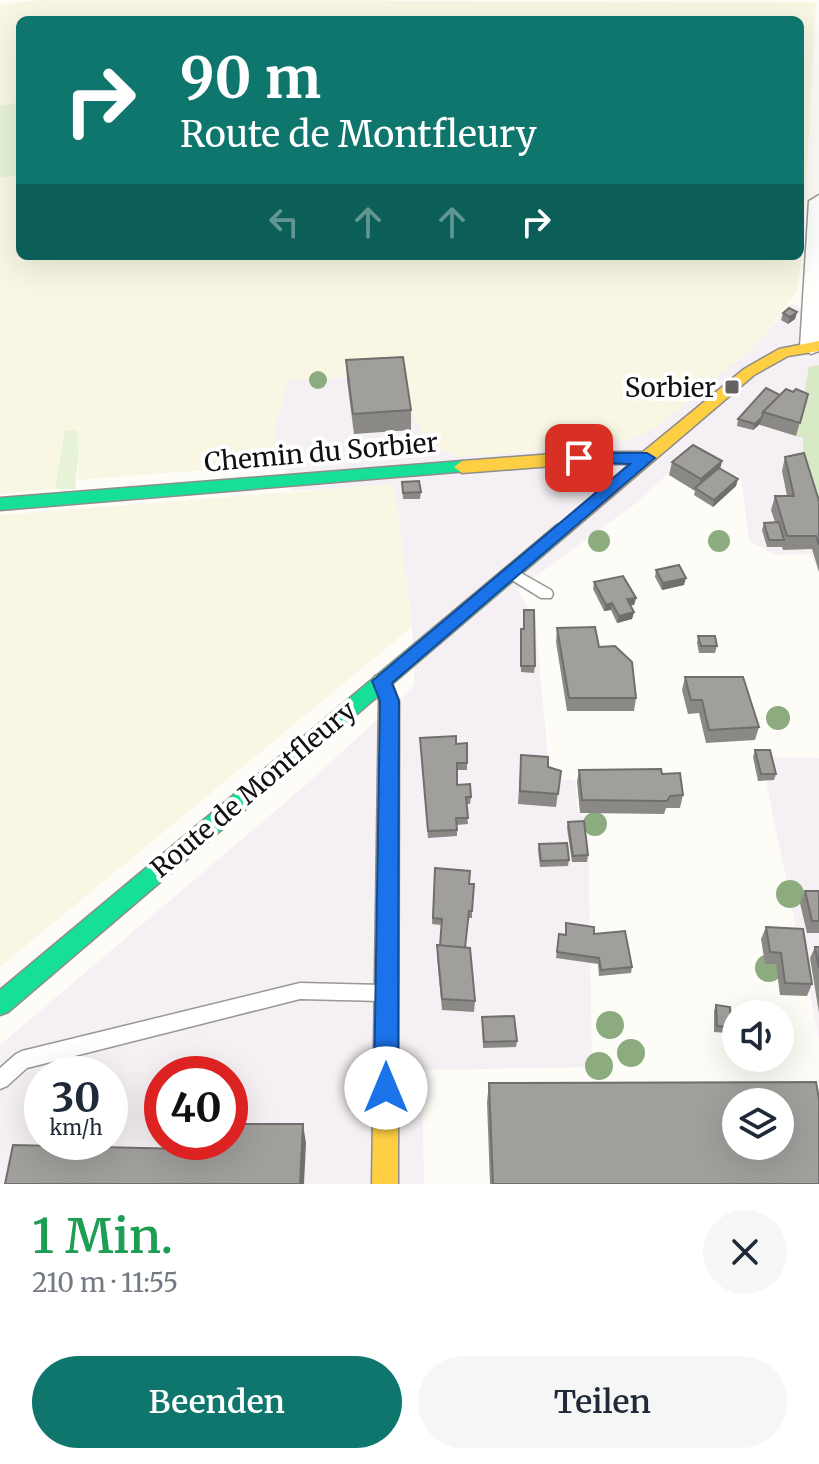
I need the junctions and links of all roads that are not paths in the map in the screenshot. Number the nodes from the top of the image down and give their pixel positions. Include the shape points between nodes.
1 (819, 201) edge
2 (815, 346) edge
3 (647, 458) junction
4 (0, 504) edge
5 (510, 572) junction
6 (546, 594) dead end
7 (382, 681) junction
8 (386, 993) junction
9 (0, 1004) edge
10 (0, 1080) edge
11 (385, 1184) edge

1 - 2 street, Route de Montfleury
2 - 3 street, Route de Montfleury via 784,352 749,372
3 - 4 street, Chemin du Sorbier via 579,458
3 - 5 street, Route de Montfleury
5 - 6 lane
5 - 7 street, Route de Montfleury
7 - 8 street via 389,701
7 - 9 street, Route de Montfleury
8 - 10 lane via 300,991 22,1060
8 - 11 street

